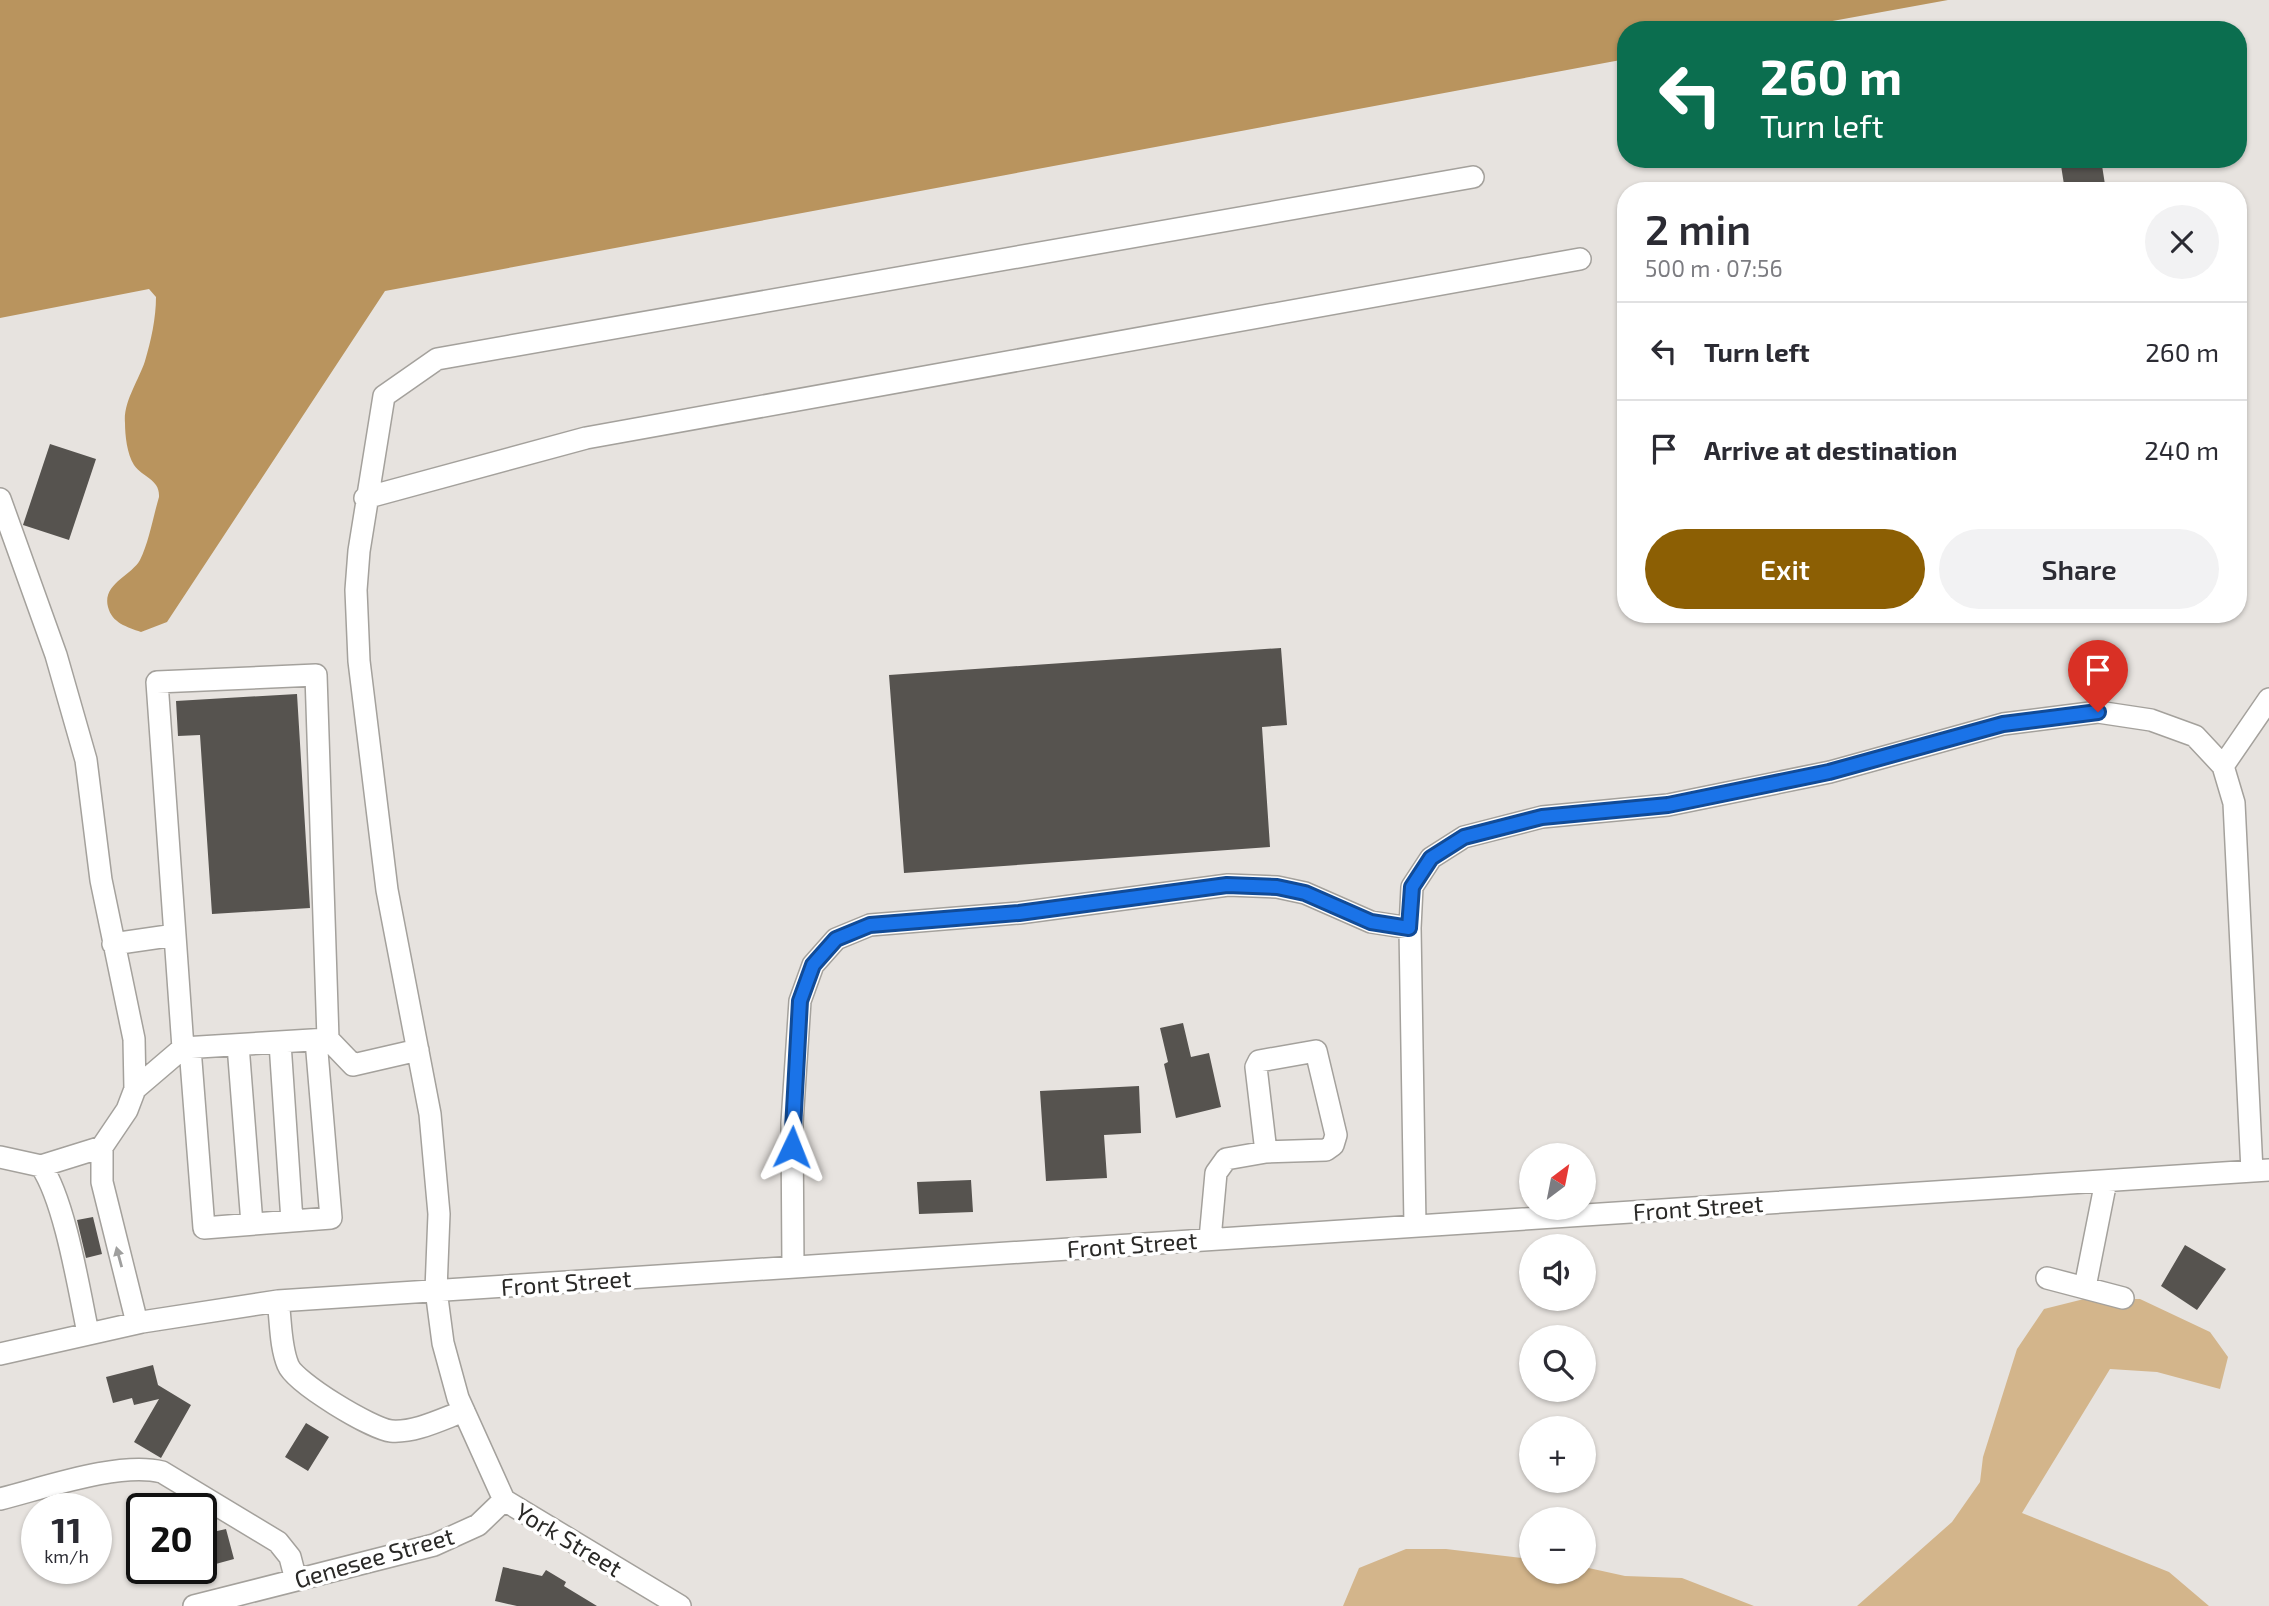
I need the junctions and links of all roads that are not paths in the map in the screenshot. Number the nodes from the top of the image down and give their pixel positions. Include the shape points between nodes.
1 (1473, 177) dead end
2 (1580, 259) dead end
3 (366, 498) junction
4 (0, 499) edge
5 (2269, 699) edge
6 (2223, 766) junction
7 (1409, 928) junction
8 (175, 935) junction
9 (113, 944) junction
10 (322, 1039) junction
11 (281, 1043) junction
12 (238, 1045) junction
13 (186, 1048) junction
14 (418, 1050) junction
15 (135, 1089) junction
16 (102, 1147) junction
17 (1266, 1152) junction
18 (0, 1157) edge
19 (41, 1166) junction
20 (2261, 1171) edge
21 (2106, 1181) junction
22 (292, 1221) junction
23 (252, 1224) junction
24 (1415, 1225) junction
25 (1210, 1239) junction
26 (793, 1267) junction
27 (2047, 1278) dead end
28 (2085, 1287) junction
29 (436, 1290) junction
30 (2123, 1298) dead end
31 (278, 1301) junction
32 (137, 1323) junction
33 (88, 1333) junction
34 (0, 1354) edge
35 (464, 1411) junction
36 (0, 1499) edge
37 (504, 1500) junction
38 (296, 1580) junction
39 (194, 1606) edge
40 (680, 1606) edge

1 - 3 street, York Street via 438,359 384,396
2 - 3 street via 586,438
3 - 14 street, York Street via 356,590 359,661 387,890
4 - 9 street via 56,655 86,760
5 - 6 street
6 - 7 street via 2195,736 2151,720 2098,712 2003,724 1829,772 1668,805 1542,817 1464,837 1431,858 1412,887
6 - 20 street via 2234,803
7 - 24 street
7 - 26 street via 1371,922 1296,891 1227,885 1019,913 870,925 836,939 813,965 800,1001 792,1124
8 - 9 street
8 - 10 street via 157,682 316,675
8 - 13 street
9 - 15 street via 134,1039
10 - 11 street
10 - 14 street via 353,1065
10 - 22 street via 331,1218
11 - 12 street
11 - 22 street
12 - 13 street
12 - 23 street
13 - 15 street
13 - 23 street via 204,1228
14 - 29 street, York Street via 430,1114 439,1214
15 - 16 street
16 - 19 street
32 -> 16 street via 102,1182
17 - 17 street via 1326,1150 1333,1145 1336,1135 1316,1051 1259,1061 1256,1067
17 - 25 street via 1226,1159 1220,1166
18 - 19 street
19 - 33 street via 63,1224
20 - 21 street, Front Street
21 - 24 street, Front Street
21 - 28 street
22 - 23 street
24 - 25 street, Front Street
25 - 26 street, Front Street
26 - 29 street, Front Street
27 - 28 street
28 - 30 street
29 - 31 street, Front Street
29 - 35 street, York Street via 443,1343
31 - 32 street, Front Street
31 - 35 street via 288,1367 300,1381 359,1417 391,1431 413,1429
32 - 33 street, Front Street
33 - 34 street, Front Street
35 - 37 street, York Street
36 - 38 street via 144,1467 162,1472 278,1542 290,1557
37 - 38 street, Genesee Street via 478,1525 434,1545
37 - 40 street, York Street
38 - 39 street, Genesee Street

